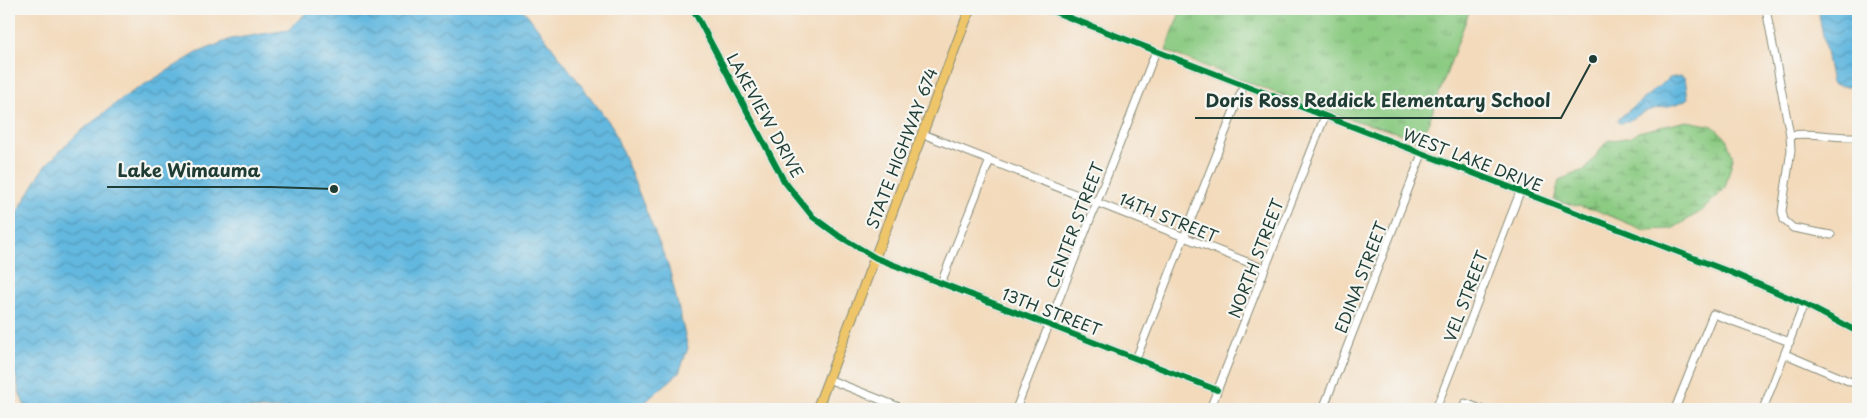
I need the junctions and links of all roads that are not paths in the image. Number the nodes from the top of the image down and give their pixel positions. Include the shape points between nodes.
1 (693, 9) edge
2 (970, 9) edge
3 (1047, 9) edge
4 (1766, 9) edge
5 (1156, 51) junction
6 (1244, 85) junction
7 (1325, 116) junction
8 (923, 134) junction
9 (1790, 134) junction
10 (1858, 137) edge
11 (1422, 154) junction
12 (990, 160) junction
13 (1520, 192) junction
14 (1098, 203) junction
15 (1831, 235) dead end
16 (1184, 237) junction
17 (876, 258) junction
18 (1265, 269) junction
19 (941, 283) junction
20 (1804, 304) junction
21 (1050, 324) junction
22 (1858, 332) edge
23 (1790, 342) junction
24 (1785, 354) junction
25 (1136, 359) junction
26 (828, 379) junction
27 (1858, 384) edge
28 (1217, 390) junction
29 (817, 409) edge
30 (904, 409) edge
31 (1016, 409) edge
32 (1210, 409) edge
33 (1323, 409) edge
34 (1436, 409) edge
35 (1462, 409) edge
36 (1481, 409) edge
37 (1674, 409) edge
38 (1763, 409) edge

1 - 17 street, LAKEVIEW DRIVE via 784,181 813,216
2 - 8 main road, STATE HIGHWAY 674
3 - 5 street, WEST LAKE DRIVE
4 - 9 street
5 - 6 street, WEST LAKE DRIVE
5 - 14 street, CENTER STREET
6 - 7 street, WEST LAKE DRIVE
6 - 16 street
7 - 11 street, WEST LAKE DRIVE
7 - 18 street, NORTH STREET
8 - 12 street, 14TH STREET
8 - 17 main road, STATE HIGHWAY 674
9 - 10 street
9 - 15 street via 1791,150 1782,211 1784,220 1793,228
11 - 13 street, WEST LAKE DRIVE
11 - 33 street, EDINA STREET
12 - 14 street, 14TH STREET
12 - 19 street
13 - 20 street, WEST LAKE DRIVE via 1730,272
13 - 34 street, VEL STREET
14 - 16 street, 14TH STREET
14 - 21 street, CENTER STREET
16 - 18 street, 14TH STREET
16 - 25 street
17 - 19 street, 13TH STREET
17 - 26 main road, STATE HIGHWAY 674
18 - 28 street, NORTH STREET
19 - 21 street, 13TH STREET
20 - 22 street, WEST LAKE DRIVE
20 - 23 street
21 - 25 street, 13TH STREET
21 - 31 street, CENTER STREET
23 - 24 street
23 - 37 street via 1713,314
24 - 27 street
24 - 38 street
25 - 28 street, 13TH STREET
26 - 29 main road, STATE HIGHWAY 674
26 - 30 street
28 - 32 street, NORTH STREET
35 - 36 street via 1465,403

